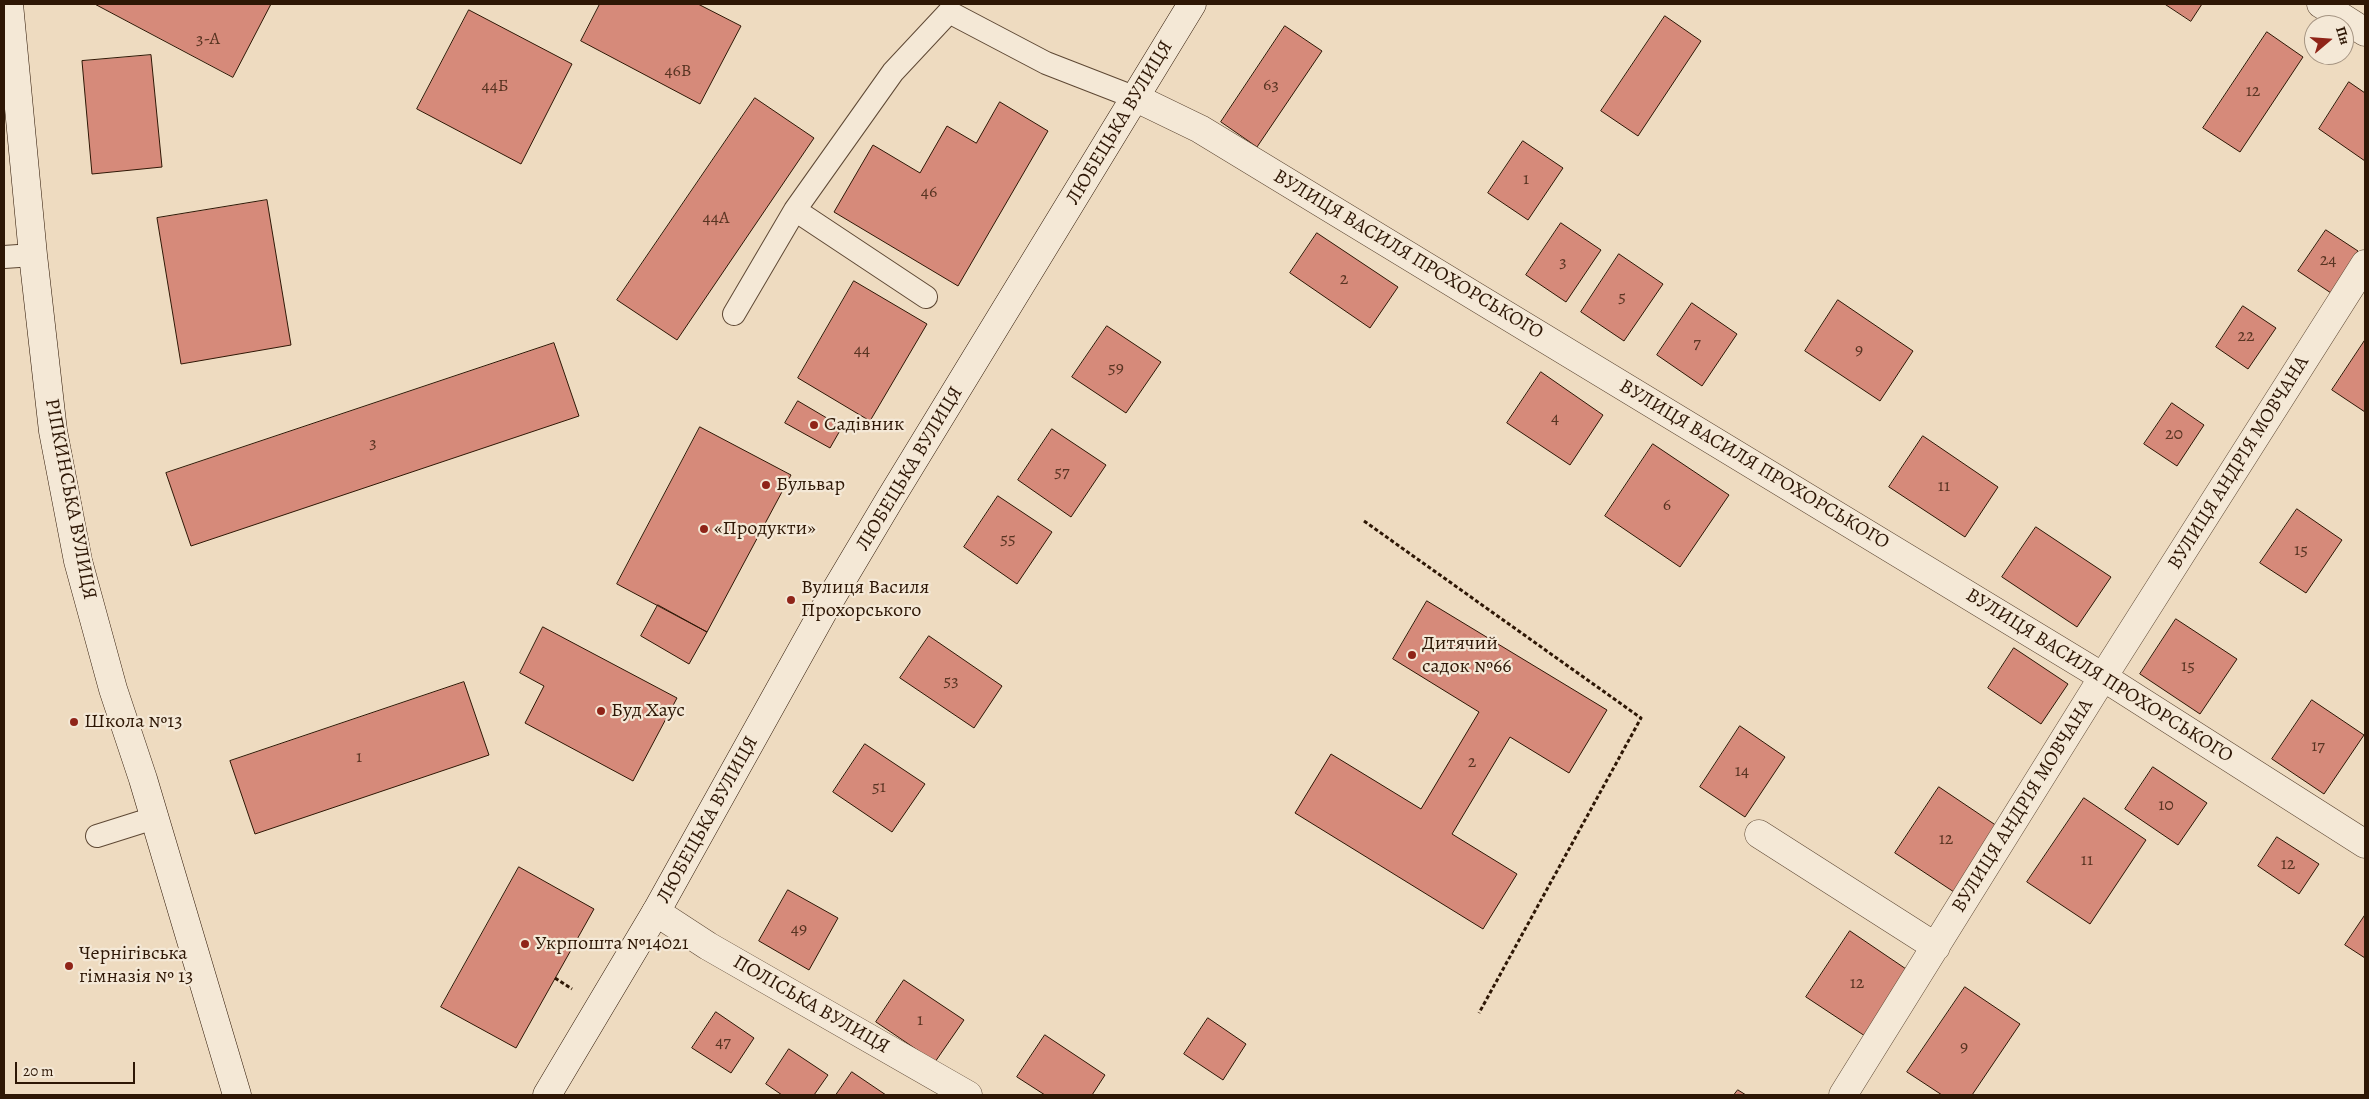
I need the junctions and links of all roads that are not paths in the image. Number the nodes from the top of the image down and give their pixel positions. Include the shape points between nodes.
1 (10, 4) edge
2 (1192, 4) edge
3 (2321, 4) edge
4 (2365, 32) edge
5 (1136, 98) junction
6 (795, 210) junction
7 (33, 255) junction
8 (4, 258) edge
9 (2365, 264) edge
10 (926, 297) dead end
11 (734, 314) dead end
12 (2103, 677) junction
13 (154, 818) junction
14 (1759, 834) dead end
15 (97, 836) dead end
16 (2365, 844) edge
17 (656, 912) junction
18 (1936, 947) junction
19 (237, 1095) edge
20 (547, 1095) edge
21 (968, 1095) edge
22 (1844, 1095) edge

1 - 7 street, РІПКИНСЬКА ВУЛИЦЯ
2 - 5 street, ЛЮБЕЦЬКА ВУЛИЦЯ
3 - 4 street
5 - 6 lane via 1046,63 949,12 893,72
5 - 12 street, ВУЛИЦЯ ВАСИЛЯ ПРОХОРСЬКОГО via 1200,130
5 - 17 street, ЛЮБЕЦЬКА ВУЛИЦЯ via 824,610
6 - 10 lane
6 - 11 lane
7 - 8 lane
7 - 13 street, РІПКИНСЬКА ВУЛИЦЯ via 53,431 78,561
9 - 12 street, ВУЛИЦЯ АНДРІЯ МОВЧАНА
12 - 16 street, ВУЛИЦЯ ВАСИЛЯ ПРОХОРСЬКОГО
12 - 18 street, ВУЛИЦЯ АНДРІЯ МОВЧАНА
13 - 15 lane
13 - 19 street, РІПКИНСЬКА ВУЛИЦЯ
14 - 18 street
17 - 20 street, ЛЮБЕЦЬКА ВУЛИЦЯ
17 - 21 street, ПОЛІСЬКА ВУЛИЦЯ via 708,946
18 - 22 street, ВУЛИЦЯ АНДРІЯ МОВЧАНА

